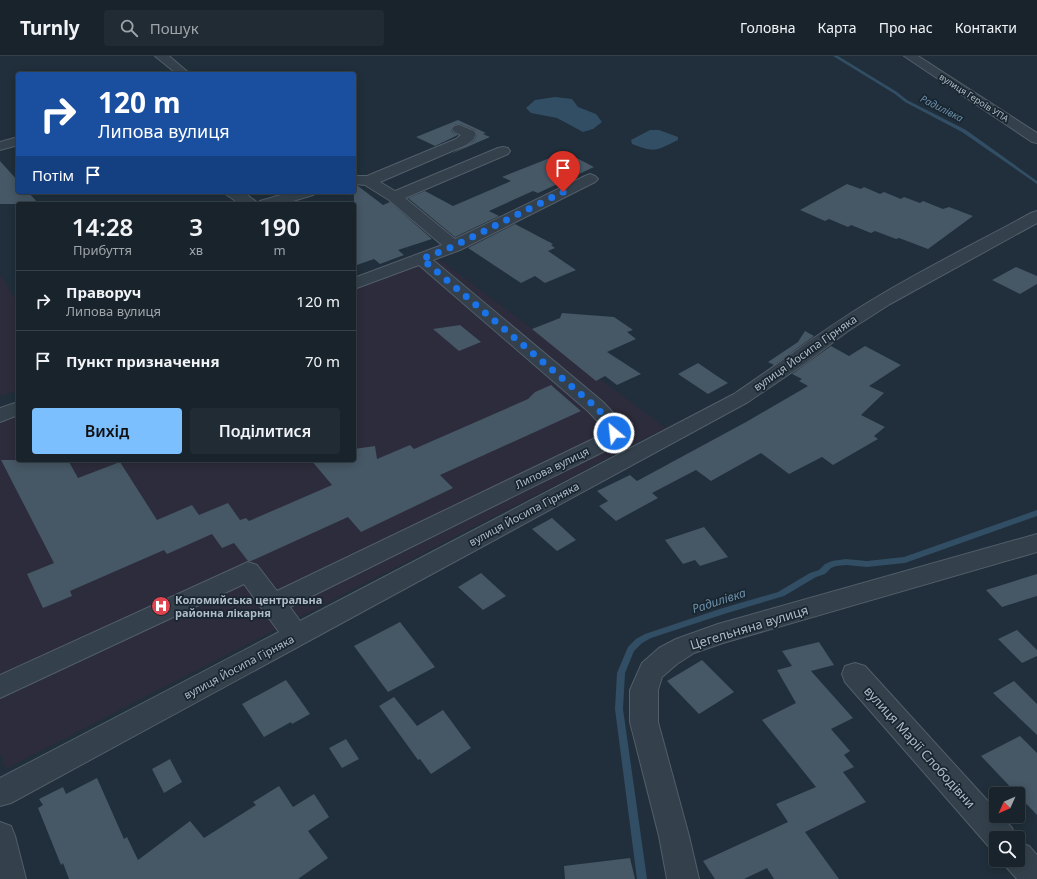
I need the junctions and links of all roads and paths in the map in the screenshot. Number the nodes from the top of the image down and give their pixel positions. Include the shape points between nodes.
1 (161, 56) edge
2 (910, 56) edge
3 (182, 72) edge
4 (458, 129) dead end
5 (1037, 139) edge
6 (16, 142) edge
7 (0, 146) edge
8 (502, 151) dead end
9 (590, 179) dead end
10 (362, 181) edge
11 (235, 194) edge
12 (301, 194) edge
13 (394, 197) junction
14 (248, 202) edge
15 (273, 202) edge
16 (1037, 216) edge
17 (454, 246) junction
18 (422, 259) junction
19 (356, 283) edge
20 (16, 409) edge
21 (0, 415) edge
22 (612, 437) junction
23 (635, 454) junction
24 (1037, 543) edge
25 (274, 604) junction
26 (297, 636) junction
27 (855, 674) dead end
28 (0, 687) edge
29 (0, 793) edge
30 (996, 831) edge
31 (0, 836) edge
32 (1025, 864) edge
33 (1037, 878) edge
34 (10, 879) edge
35 (683, 879) edge

1 - 3 street
2 - 5 street, вулиця Героїв УПА
4 - 10 street via 469,134 468,138
6 - 7 street
8 - 13 street
9 - 17 street
10 - 13 street
11 - 14 street
12 - 15 street
13 - 17 street
16 - 23 street, вулиця Йосипа Гірняка via 891,296 841,327 754,390
17 - 18 street
18 - 19 street
18 - 22 street via 600,410 614,430
20 - 21 street
22 - 23 street
22 - 25 street, Липова вулиця
23 - 26 street, вулиця Йосипа Гірняка
24 - 35 street, Цегельняна вулиця via 718,634 685,646 668,656 651,671 644,690 644,722
25 - 26 street
25 - 28 street via 248,571
26 - 29 street, вулиця Йосипа Гірняка
27 - 30 street, вулиця Марії Слободівни
31 - 34 street
32 - 33 street

